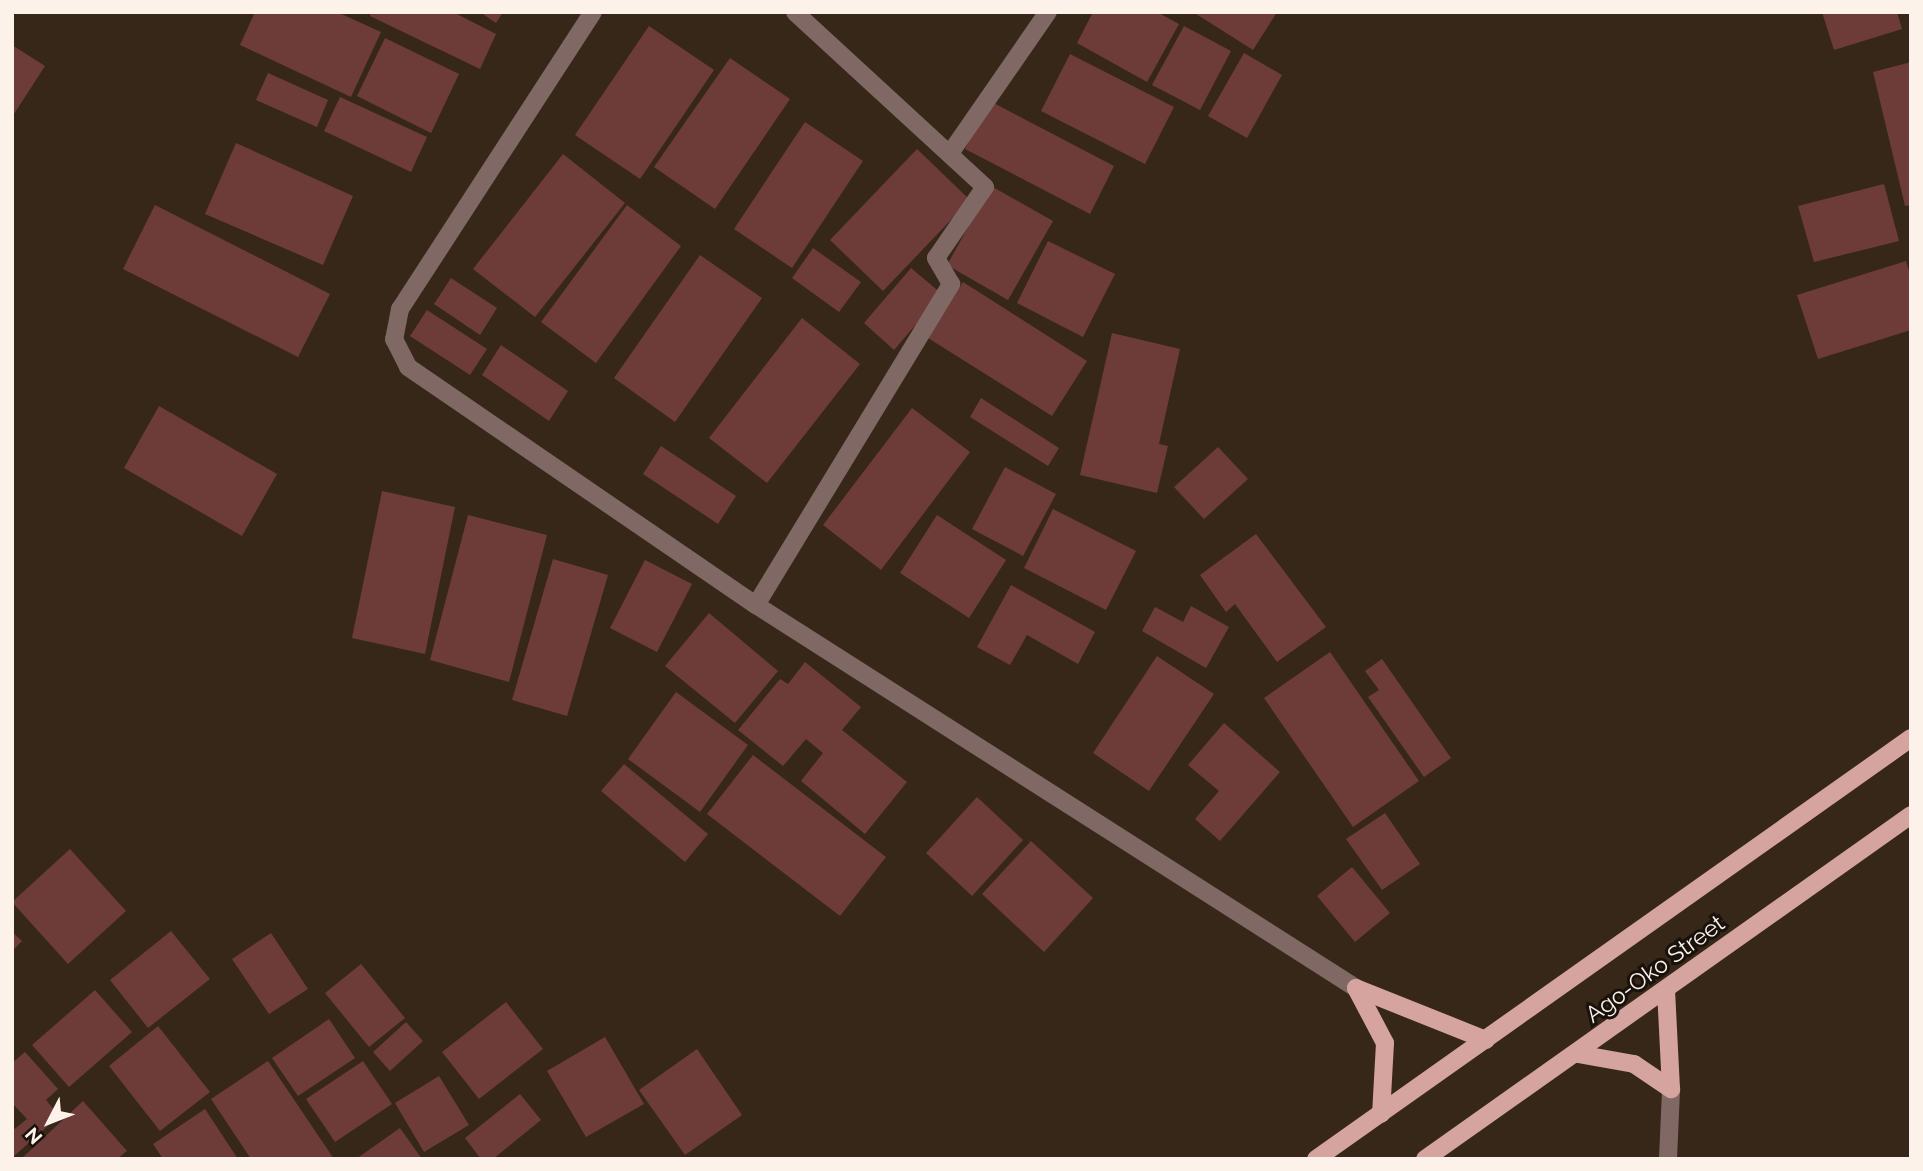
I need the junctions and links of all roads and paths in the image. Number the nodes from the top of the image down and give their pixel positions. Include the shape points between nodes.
1 (593, 12) edge
2 (795, 12) edge
3 (1048, 12) edge
4 (951, 152) junction
5 (756, 605) junction
6 (1911, 738) edge
7 (1911, 815) edge
8 (1356, 988) junction
9 (1666, 990) junction
10 (1486, 1040) junction
11 (1578, 1054) junction
12 (1671, 1088) junction
13 (1381, 1114) junction
14 (1322, 1155) edge
15 (1425, 1159) edge
16 (1668, 1159) edge

1 - 5 street via 400,309 394,339 408,367 417,374
2 - 4 street
3 - 4 street
4 - 5 street via 985,187 936,258 951,284
5 - 8 street
6 - 10 main road
7 - 9 main road, Ago-Oko Street
8 - 10 main road
8 - 13 main road via 1385,1043
9 - 11 main road, Ago-Oko Street
9 - 12 main road
10 - 13 main road
11 - 12 main road via 1634,1064
11 - 15 main road, Ago-Oko Street
12 - 16 street
13 - 14 main road

